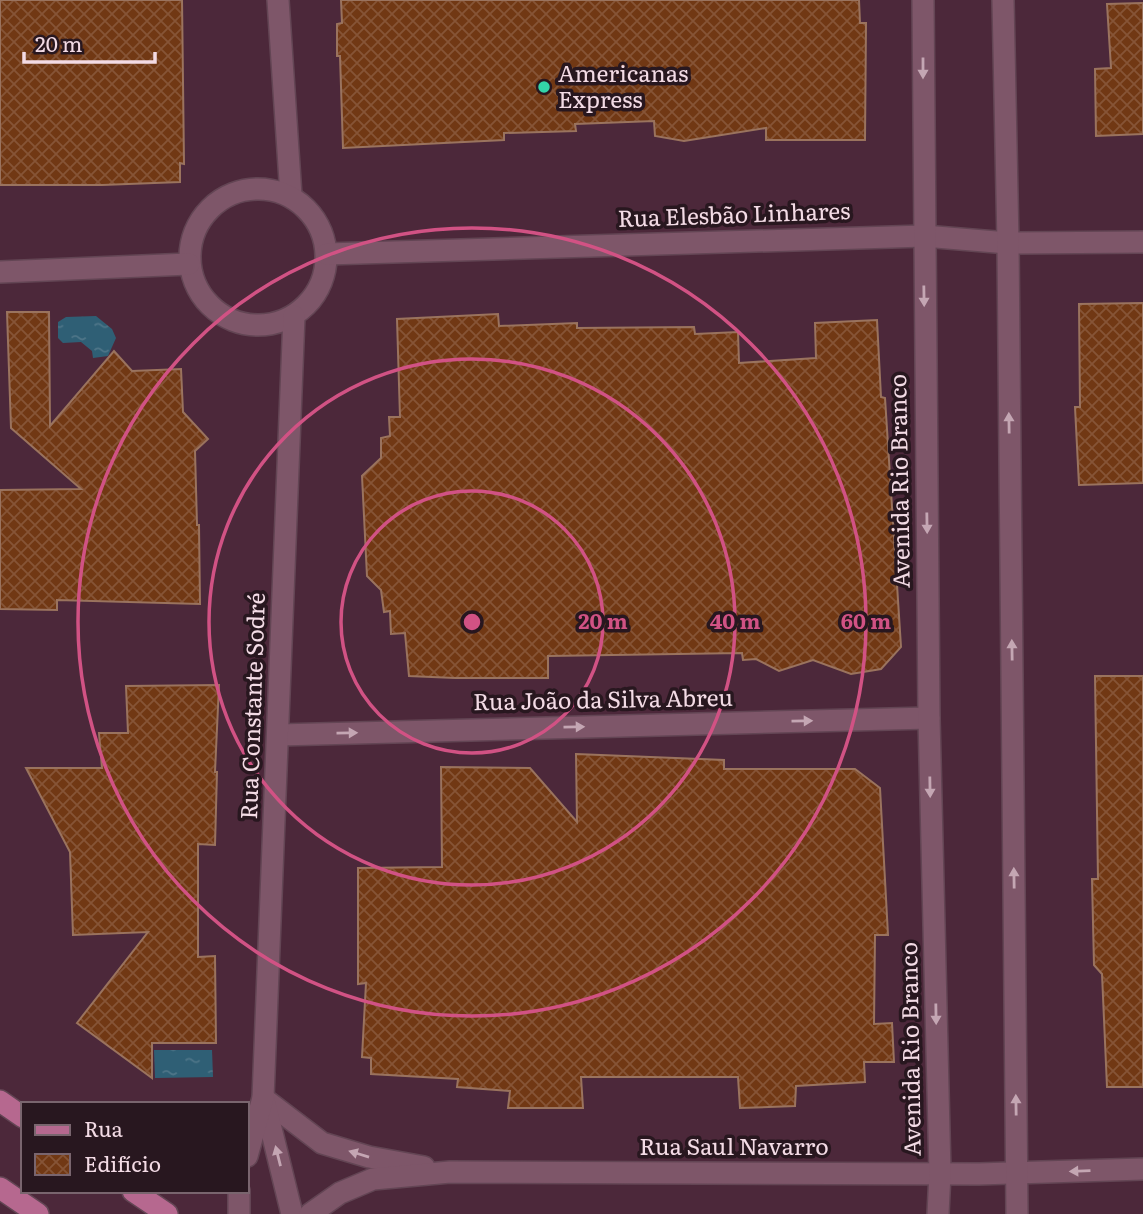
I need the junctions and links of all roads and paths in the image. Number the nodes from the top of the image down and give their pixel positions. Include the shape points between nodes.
1 (278, 0) edge
2 (923, 0) edge
3 (1003, 0) edge
4 (290, 196) junction
5 (924, 236) junction
6 (1143, 242) edge
7 (1007, 243) junction
8 (327, 254) junction
9 (189, 264) junction
10 (0, 272) edge
11 (294, 316) junction
12 (929, 718) junction
13 (279, 734) junction
14 (263, 1098) junction
15 (0, 1101) edge
16 (21, 1116) edge
17 (248, 1152) edge
18 (1143, 1169) edge
19 (450, 1172) junction
20 (940, 1174) junction
21 (1017, 1174) junction
22 (0, 1188) edge
23 (136, 1193) edge
24 (239, 1193) edge
25 (38, 1214) edge
26 (167, 1214) edge
27 (239, 1214) edge
28 (292, 1214) edge
29 (310, 1214) edge
30 (938, 1214) edge
31 (1017, 1214) edge

1 - 4 street
2 -> 5 street, Avenida Rio Branco
3 - 7 street
4 - 8 street via 310,211 322,231
4 - 9 street via 254,187 219,200 195,227
5 - 7 street, Rua Elesbão Linhares
5 - 8 street, Rua Elesbão Linhares
5 -> 12 street, Avenida Rio Branco
6 - 7 street, Rua Elesbão Linhares
21 -> 7 street
8 - 11 street via 318,289
9 - 10 street
9 - 11 street via 197,290 215,311 240,324 268,326
11 - 13 street, Rua Constante Sodré
13 -> 12 street, Rua João da Silva Abreu
12 -> 20 street, Avenida Rio Branco
13 - 14 street, Rua Constante Sodré
14 - 17 street, Rua Constante Sodré
19 -> 14 street, Rua Saul Navarro via 323,1143
28 -> 14 street, Rua Constante Sodré
15 - 16 main road
18 -> 21 street, Rua Saul Navarro
19 - 20 street, Rua Saul Navarro
19 - 29 street, Rua Saul Navarro via 373,1179
20 - 21 street, Rua Saul Navarro
20 - 30 street, Avenida Rio Branco
21 - 31 street
22 - 25 main road
23 - 26 main road
24 - 27 street

